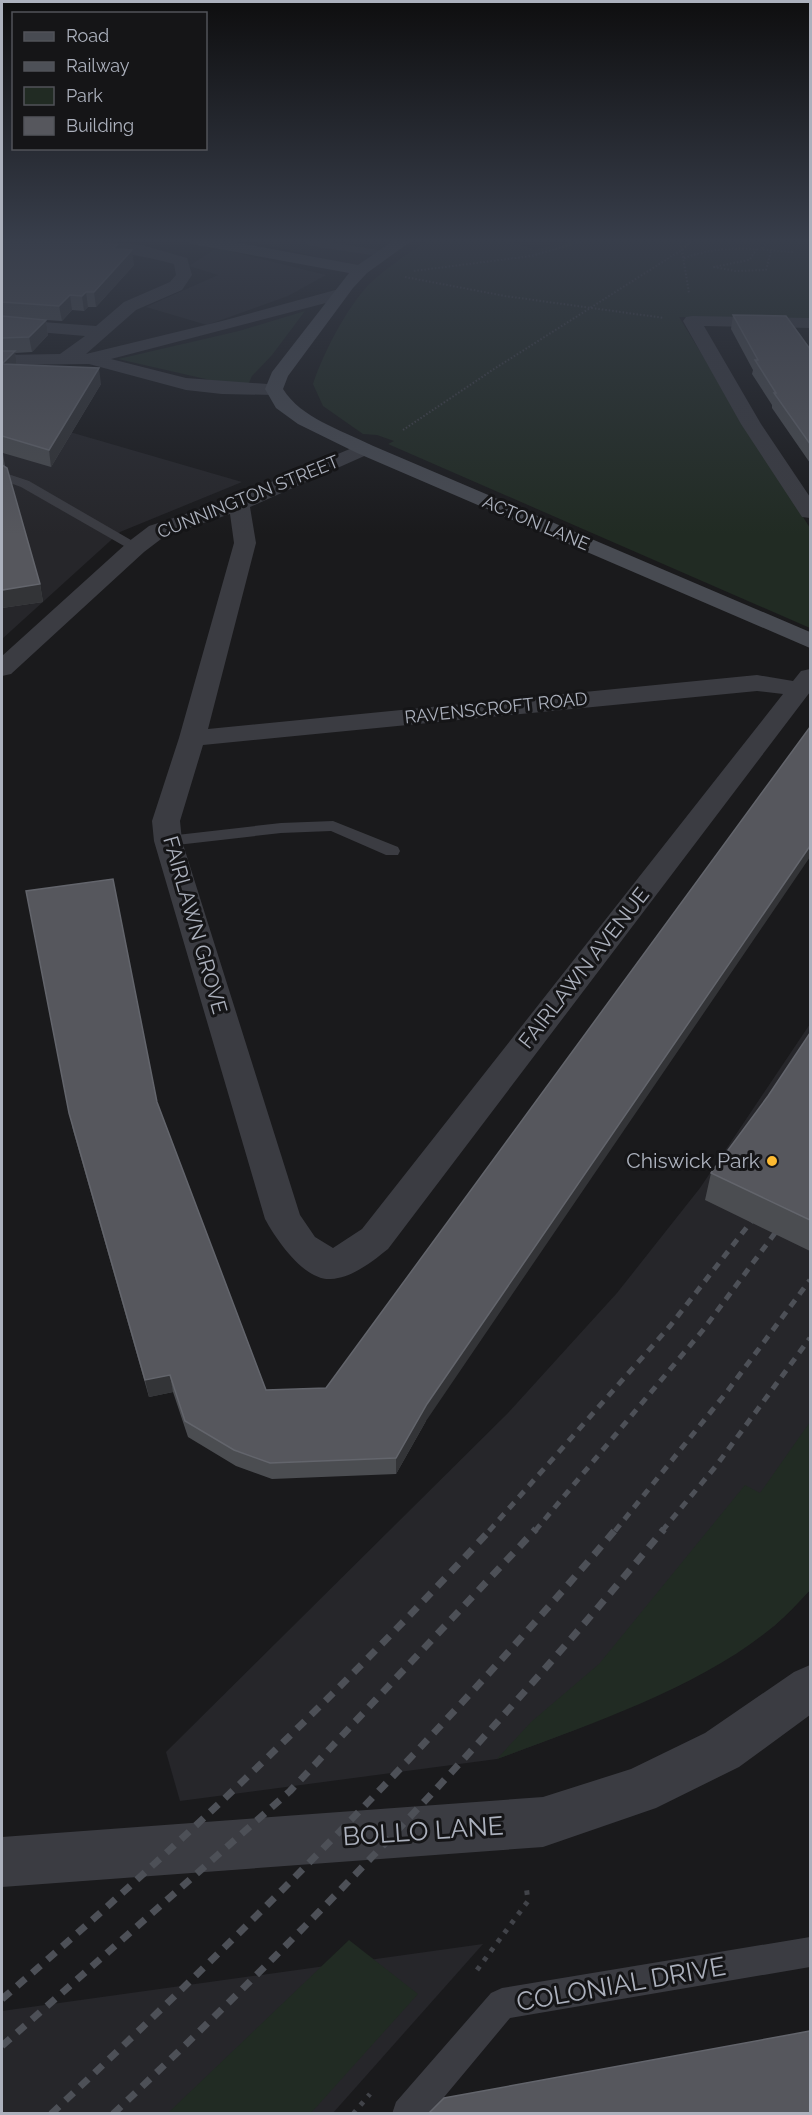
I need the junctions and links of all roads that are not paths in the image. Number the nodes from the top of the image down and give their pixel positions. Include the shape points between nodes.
1 (93, 338) edge
2 (175, 338) edge
3 (309, 338) edge
4 (702, 338) edge
5 (89, 359) junction
6 (2, 360) edge
7 (62, 360) junction
8 (277, 383) junction
9 (364, 449) junction
10 (2, 476) edge
11 (239, 504) junction
12 (810, 512) edge
13 (136, 547) junction
14 (810, 641) edge
15 (2, 669) edge
16 (805, 682) edge
17 (192, 738) junction
18 (168, 841) junction
19 (392, 851) dead end
20 (354, 1255) joint
21 (806, 1700) edge
22 (2, 1862) edge
23 (810, 1952) edge
24 (408, 2114) edge

1 - 7 street
2 - 5 street
3 - 8 main road
4 - 12 street via 751,423
5 - 7 street
5 - 8 street via 186,384 222,388
6 - 7 street
8 - 9 main road, ACTON LANE via 283,404 305,420
9 - 11 street, CUNNINGTON STREET
9 - 14 main road, ACTON LANE
10 - 13 lane via 25,484
11 - 13 street, CUNNINGTON STREET via 158,531
11 - 17 street, FAIRLAWN GROVE via 245,543
13 - 15 street, CUNNINGTON STREET
16 - 17 street, RAVENSCROFT ROAD via 757,683
16 - 20 street, FAIRLAWN AVENUE via 375,1239
17 - 18 street, FAIRLAWN GROVE via 166,821
18 - 19 lane via 333,826
18 - 20 street, FAIRLAWN GROVE via 283,1219 302,1246 330,1265
21 - 22 street, BOLLO LANE via 722,1750 639,1791 543,1822
23 - 24 lane, COLONIAL DRIVE via 502,2004

